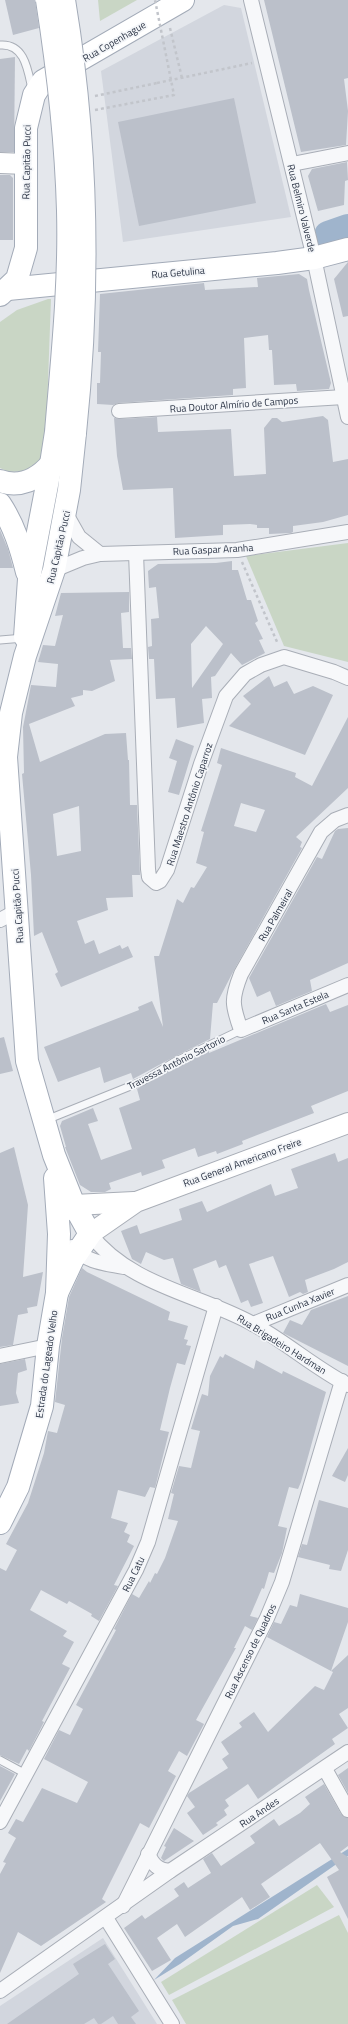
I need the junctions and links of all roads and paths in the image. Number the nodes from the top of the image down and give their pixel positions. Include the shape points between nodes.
1 (46, 0) edge
2 (64, 0) edge
3 (251, 0) edge
4 (168, 4) edge
5 (0, 44) edge
6 (266, 60) junction
7 (182, 78) junction
8 (38, 88) junction
9 (88, 98) dead end
10 (90, 111) dead end
11 (348, 152) edge
12 (0, 163) edge
13 (26, 164) junction
14 (292, 164) junction
15 (26, 248) junction
16 (348, 249) edge
17 (314, 258) junction
18 (45, 285) junction
19 (4, 292) edge
20 (346, 396) edge
21 (119, 412) dead end
22 (348, 418) edge
23 (65, 433) junction
24 (51, 464) junction
25 (0, 481) edge
26 (3, 513) edge
27 (66, 514) junction
28 (348, 532) edge
29 (237, 550) junction
30 (136, 553) junction
31 (100, 554) junction
32 (54, 570) junction
33 (29, 579) junction
34 (0, 640) edge
35 (25, 647) junction
36 (284, 657) junction
37 (348, 678) edge
38 (6, 714) edge
39 (5, 799) edge
40 (348, 815) edge
41 (9, 915) edge
42 (348, 985) edge
43 (241, 1030) junction
44 (44, 1120) junction
45 (348, 1123) edge
46 (136, 1202) junction
47 (64, 1218) junction
48 (90, 1234) junction
49 (77, 1252) junction
50 (127, 1268) junction
51 (348, 1286) edge
52 (57, 1293) junction
53 (216, 1306) junction
54 (252, 1324) junction
55 (48, 1346) junction
56 (0, 1356) edge
57 (345, 1383) edge
58 (0, 1523) edge
59 (348, 1752) edge
60 (0, 1760) edge
61 (325, 1769) junction
62 (26, 1774) junction
63 (348, 1810) edge
64 (0, 1822) edge
65 (148, 1854) junction
66 (170, 1871) junction
67 (123, 1906) junction
68 (106, 1918) junction
69 (0, 1991) edge
70 (172, 2024) edge

1 - 23 main road, bridge via 64,129 68,212
2 - 23 main road, bridge via 76,81 85,201 83,348
3 - 6 street, Rua Belmiro Valverde
4 - 7 path
4 - 8 main road, Rua Copenhague
4 - 10 path, bridge via 174,95
5 - 8 lane via 14,47 22,55
6 - 7 path
6 - 14 street, Rua Belmiro Valverde
7 - 9 path, bridge
8 - 13 main road, Rua Capitão Pucci via 26,128
11 - 14 street
12 - 13 main road
13 - 15 main road, Rua Capitão Pucci
14 - 17 street, Rua Belmiro Valverde
15 - 18 main road, Rua Capitão Pucci via 37,277
15 - 19 main road, Rua Capitão Pucci via 17,279
16 - 17 main road, Rua Getulina
17 - 18 main road, Rua Getulina
17 - 20 street, Rua Belmiro Valverde
18 - 19 main road, Rua Getulina
20 - 21 street, Rua Doutor Almírio de Campos
20 - 22 street, Rua Belmiro Valverde
23 - 24 main road
23 - 27 main road, Rua Capitão Pucci
24 - 25 main road via 42,474 30,481 12,484
24 - 33 main road
26 - 33 main road via 22,548
27 - 31 street via 79,537
27 - 32 main road, Rua Capitão Pucci
28 - 29 street, Rua Gaspar Aranha
29 - 30 street, Rua Gaspar Aranha
29 - 36 path
30 - 31 street, Rua Gaspar Aranha
30 - 36 street, Rua Maestro Antônio Caparroz via 148,869 149,877 156,883 166,870 200,764 226,696 245,674
31 - 32 street, Rua Gaspar Aranha
32 - 35 main road, Rua Capitão Pucci
33 - 35 main road, Rua Capitão Pucci
34 - 35 lane
35 - 38 main road, Rua Capitão Pucci
36 - 37 street
38 - 39 main road, Rua Capitão Pucci
39 - 41 main road, Rua Capitão Pucci
40 - 43 street, Rua Palmeiral via 335,820 321,832 241,974 232,1003
41 - 44 main road, Rua Capitão Pucci via 22,998 27,1061
42 - 43 street, Rua Santa Estela
43 - 44 lane, Travessa Antônio Sartorio via 174,1062 143,1081
44 - 47 main road, Rua Capitão Pucci via 54,1155
45 - 46 main road, Rua General Americano Freire
46 - 47 main road, Rua General Americano Freire
46 - 48 main road, Rua General Americano Freire
47 - 48 main road, Rua Capitão Pucci
47 - 49 street, Rua Brigadeiro Hardman
47 - 52 main road, Estrada do Lageado Velho
48 - 49 main road
48 - 50 street, Rua Brigadeiro Hardman via 100,1247
49 - 50 street, Rua Brigadeiro Hardman via 93,1262
49 - 52 main road, Estrada do Lageado Velho
50 - 53 street, Rua Brigadeiro Hardman
51 - 54 street, Rua Cunha Xavier
52 - 55 main road, Estrada do Lageado Velho
53 - 54 street, Rua Brigadeiro Hardman
53 - 62 street, Rua Catu via 148,1542 136,1570
54 - 57 street, Rua Brigadeiro Hardman
55 - 56 street
55 - 58 main road, Estrada do Lageado Velho via 42,1406 18,1487
57 - 65 street, Rua Ascenso de Quadros via 282,1582 267,1618
59 - 61 street, Rua Andes
60 - 62 lane
61 - 63 street
61 - 66 street, Rua Andes
62 - 64 street, Rua Catu
65 - 66 street via 160,1870
65 - 67 street, Rua Ascenso de Quadros
66 - 67 street, Rua Andes
67 - 68 street, Rua Andes
68 - 69 street, Rua Andes
68 - 70 street

